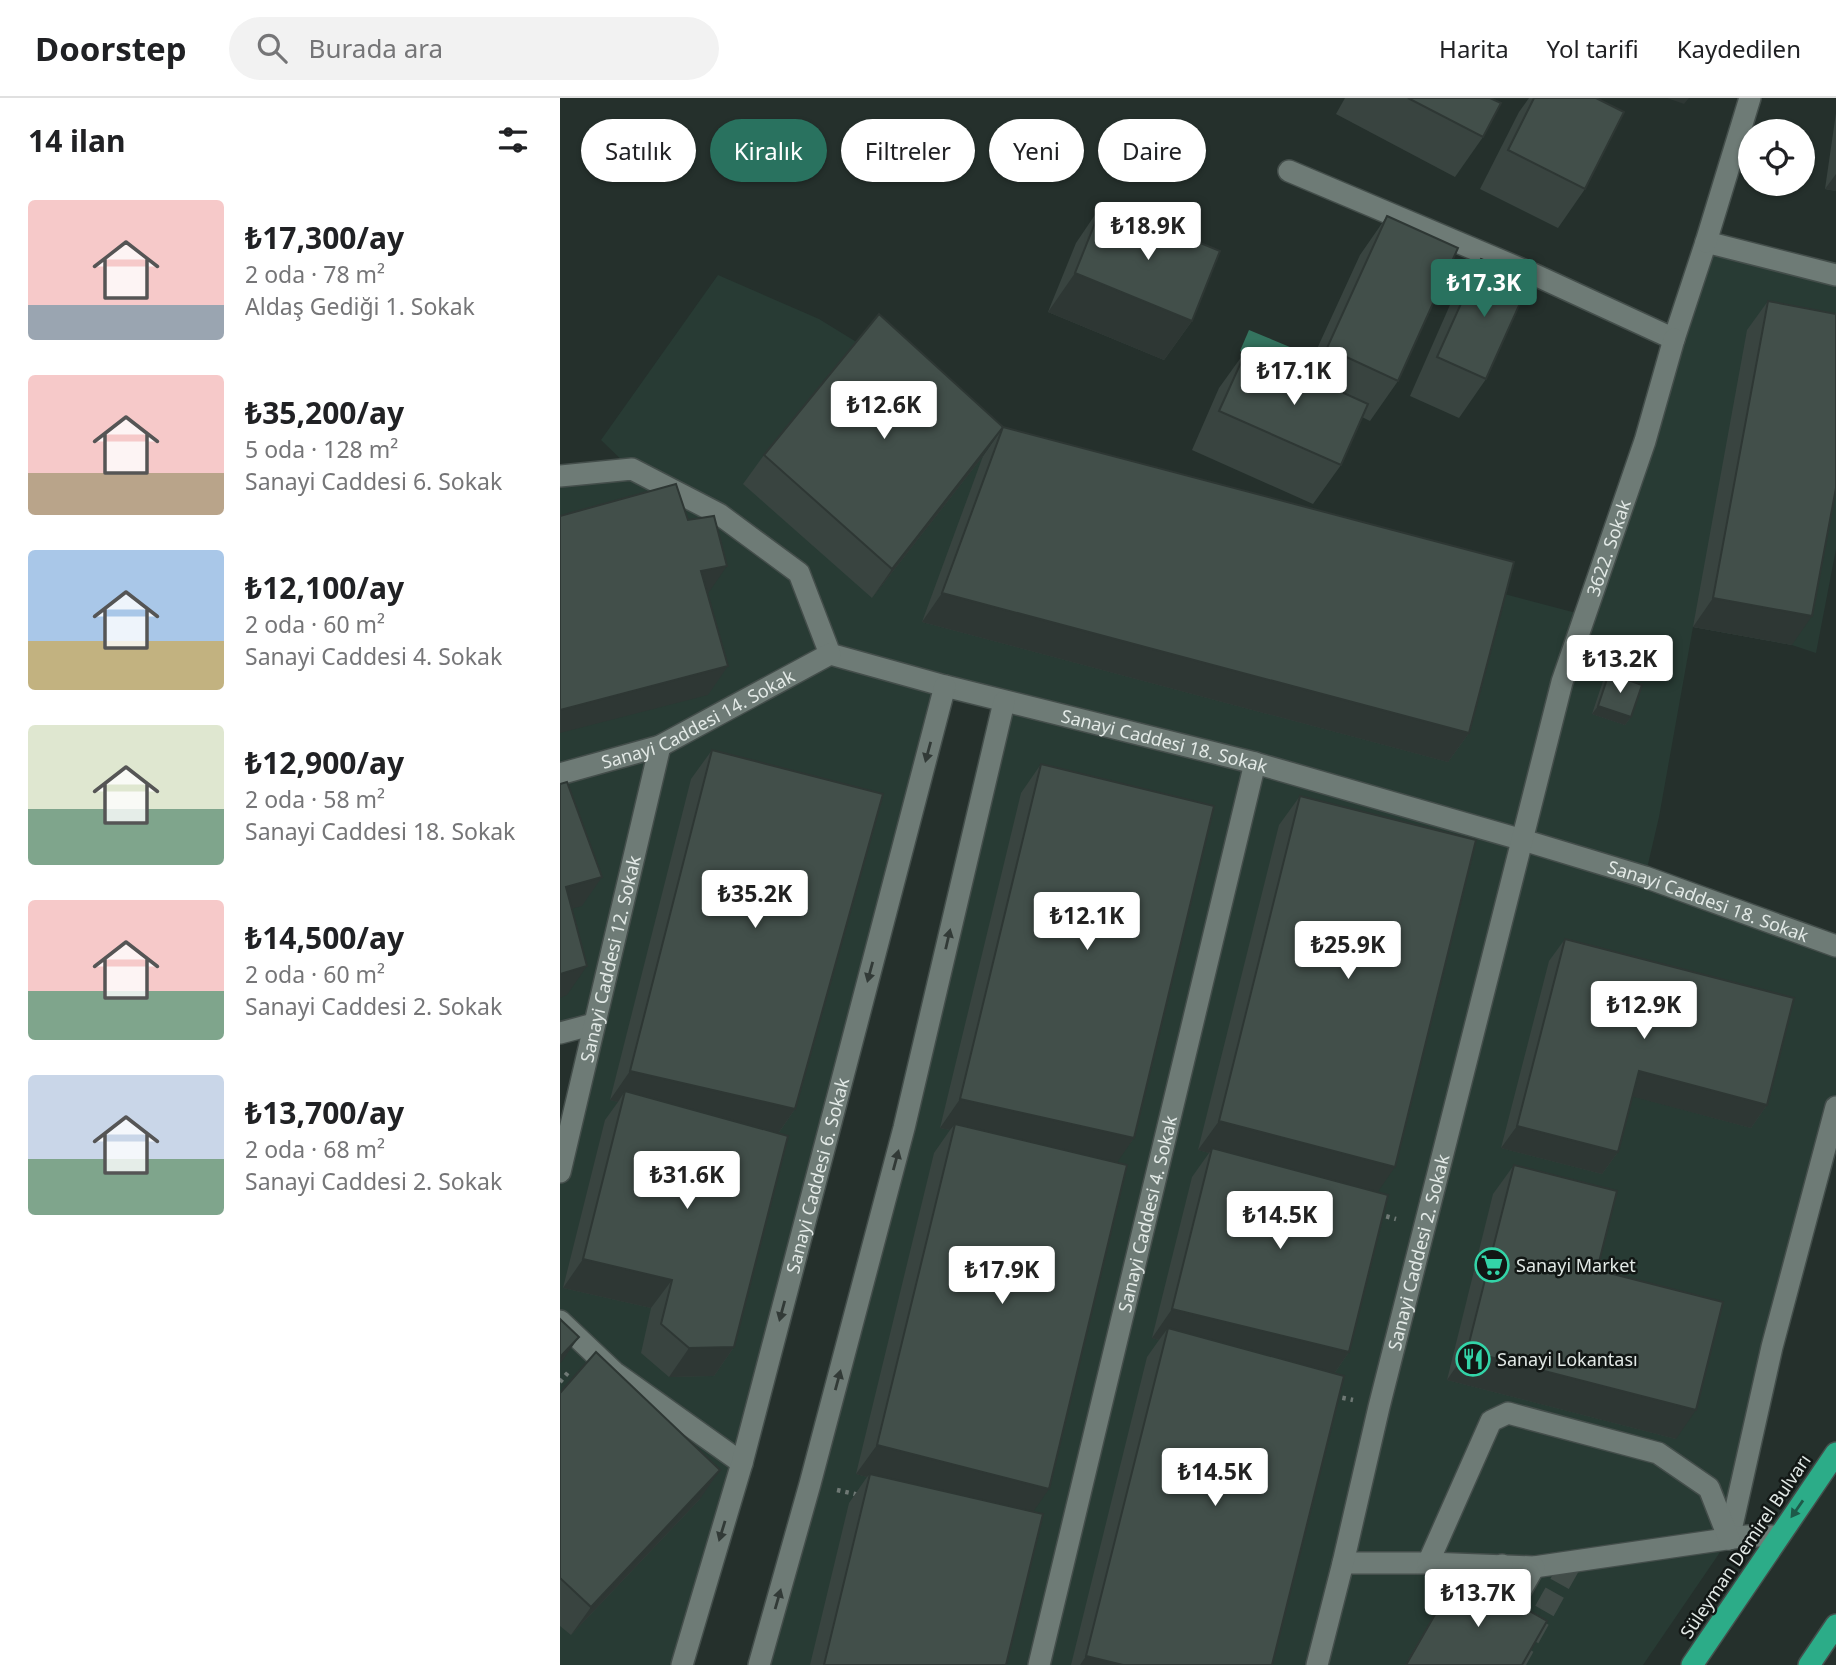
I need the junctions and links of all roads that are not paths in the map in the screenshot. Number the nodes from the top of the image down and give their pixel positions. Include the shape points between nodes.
1 (1750, 98) edge
2 (1289, 171) dead end
3 (1706, 242) junction
4 (1836, 275) edge
5 (1674, 339) junction
6 (560, 476) edge
7 (830, 654) junction
8 (945, 686) junction
9 (1004, 702) junction
10 (660, 746) junction
11 (1255, 763) junction
12 (560, 774) edge
13 (1523, 840) junction
14 (1836, 946) edge
15 (594, 1024) junction
16 (560, 1033) edge
17 (1836, 1107) edge
18 (1827, 1170) edge
19 (560, 1172) edge
20 (560, 1321) edge
21 (1836, 1453) edge
22 (742, 1463) junction
23 (1779, 1536) junction
24 (1729, 1539) junction
25 (1343, 1563) junction
26 (1428, 1563) junction
27 (1502, 1565) junction
28 (1534, 1567) junction
29 (1484, 1596) edge
30 (1509, 1611) edge
31 (1836, 1625) edge
32 (682, 1665) edge
33 (759, 1665) edge
34 (1039, 1665) edge
35 (1317, 1665) edge
36 (1692, 1665) edge
37 (1809, 1665) edge

1 - 3 street
2 - 5 street
3 - 4 street
3 - 5 street, 3622. Sokak
5 - 13 street, 3622. Sokak via 1645,442 1562,682
6 - 7 street via 632,469 719,513 799,573
7 - 8 street, Sanayi Caddesi 18. Sokak
7 - 10 street, Sanayi Caddesi 14. Sokak
8 - 9 street, Sanayi Caddesi 18. Sokak
8 -> 22 street, Sanayi Caddesi 6. Sokak
9 - 11 street, Sanayi Caddesi 18. Sokak
33 -> 9 street via 904,1128
10 - 12 street, Sanayi Caddesi 14. Sokak
10 - 15 street, Sanayi Caddesi 12. Sokak
11 - 13 street, Sanayi Caddesi 18. Sokak
11 - 34 street, Sanayi Caddesi 4. Sokak
13 - 14 street, Sanayi Caddesi 18. Sokak via 1645,877
13 - 25 street, Sanayi Caddesi 2. Sokak
15 - 16 street
15 - 19 street, Sanayi Caddesi 12. Sokak
17 - 18 street
18 - 24 street via 1772,1348
20 - 22 street via 614,1372
21 -> 23 highway, Süleyman Demirel Bulvarı
22 -> 32 street, Sanayi Caddesi 6. Sokak
23 - 24 street
23 - 36 highway, Süleyman Demirel Bulvarı
24 - 26 street via 1709,1488 1658,1453 1508,1413 1491,1422
24 - 28 street
25 - 26 street
25 - 35 street, Sanayi Caddesi 2. Sokak
26 - 27 street
27 - 28 street
27 - 29 street
28 - 30 street
31 - 37 highway

